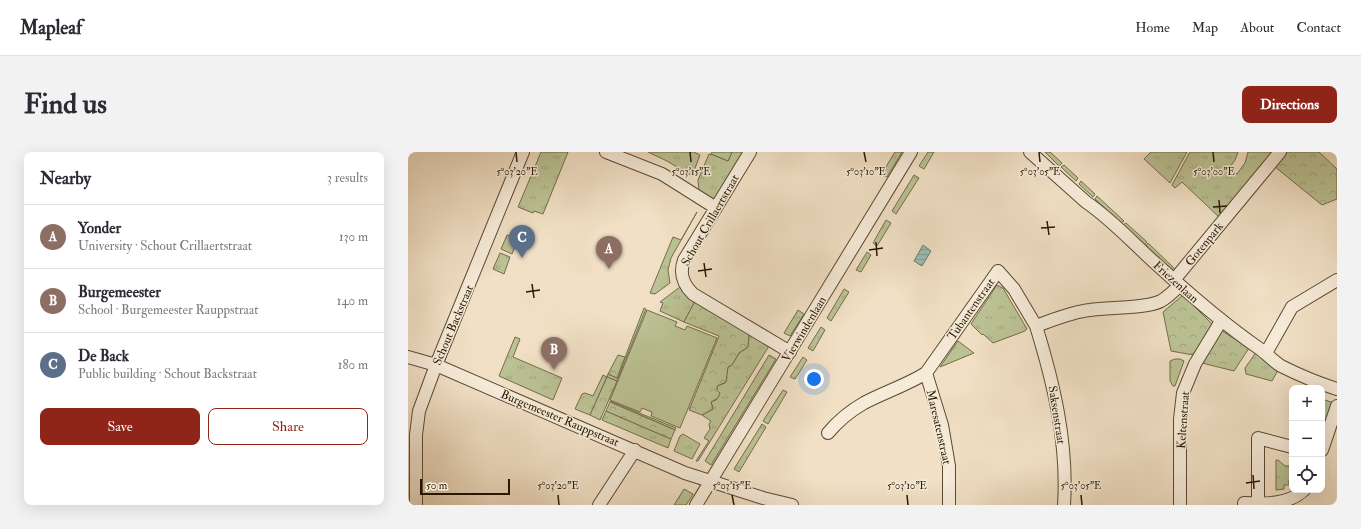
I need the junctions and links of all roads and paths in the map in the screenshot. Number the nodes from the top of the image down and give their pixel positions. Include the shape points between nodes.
1 (523, 152) edge
2 (606, 152) edge
3 (750, 152) edge
4 (911, 152) edge
5 (1030, 152) edge
6 (1280, 152) edge
7 (716, 208) junction
8 (1337, 280) edge
9 (1177, 283) junction
10 (1221, 321) junction
11 (1036, 326) junction
12 (790, 352) junction
13 (1266, 353) junction
14 (408, 357) edge
15 (436, 365) junction
16 (926, 373) junction
17 (1337, 389) edge
18 (1337, 406) edge
19 (828, 433) dead end
20 (1325, 441) edge
21 (1289, 446) edge
22 (635, 450) junction
23 (711, 482) junction
24 (1300, 493) edge
25 (413, 499) edge
26 (1258, 504) junction
27 (599, 505) edge
28 (696, 505) edge
29 (792, 505) edge
30 (949, 505) edge
31 (1064, 505) edge
32 (1180, 505) edge
33 (1244, 505) edge

1 - 15 street, Schout Backstraat
2 - 7 street via 662,174
3 - 7 street, Schout Crillaertstraat
4 - 12 street, Vierwindenlaan
5 - 9 street, Friezenlaan
6 - 9 street, Gotenpark
7 - 12 street, Schout Crillaertstraat via 684,260 681,273 686,286 693,294
8 - 13 street via 1292,307
9 - 10 street, Friezenlaan
9 - 11 street via 1169,296 1160,302 1089,310
10 - 13 street, Friezenlaan
10 - 32 street, Keltenstraat via 1195,364 1182,393
11 - 16 street, Tubantenstraat via 1014,289 998,271
11 - 31 street, Saksenstraat via 1048,363 1058,409 1063,453
12 - 23 street, Vierwindenlaan
13 - 17 street, Friezenlaan via 1280,365
14 - 15 street, Burgemeester Rauppstraat
15 - 22 street, Burgemeester Rauppstraat
15 - 25 street, Schout Backstraat via 419,411
16 - 19 street, Tubantenstraat via 863,404 840,420
16 - 30 street, Maresatenstraat via 942,425 949,466
18 - 20 street
21 - 26 street via 1258,438
22 - 23 street, Burgemeester Rauppstraat
22 - 27 street
23 - 28 street, Vierwindenlaan
23 - 29 street, Burgemeester Rauppstraat
24 - 26 street via 1288,501
26 - 33 street

